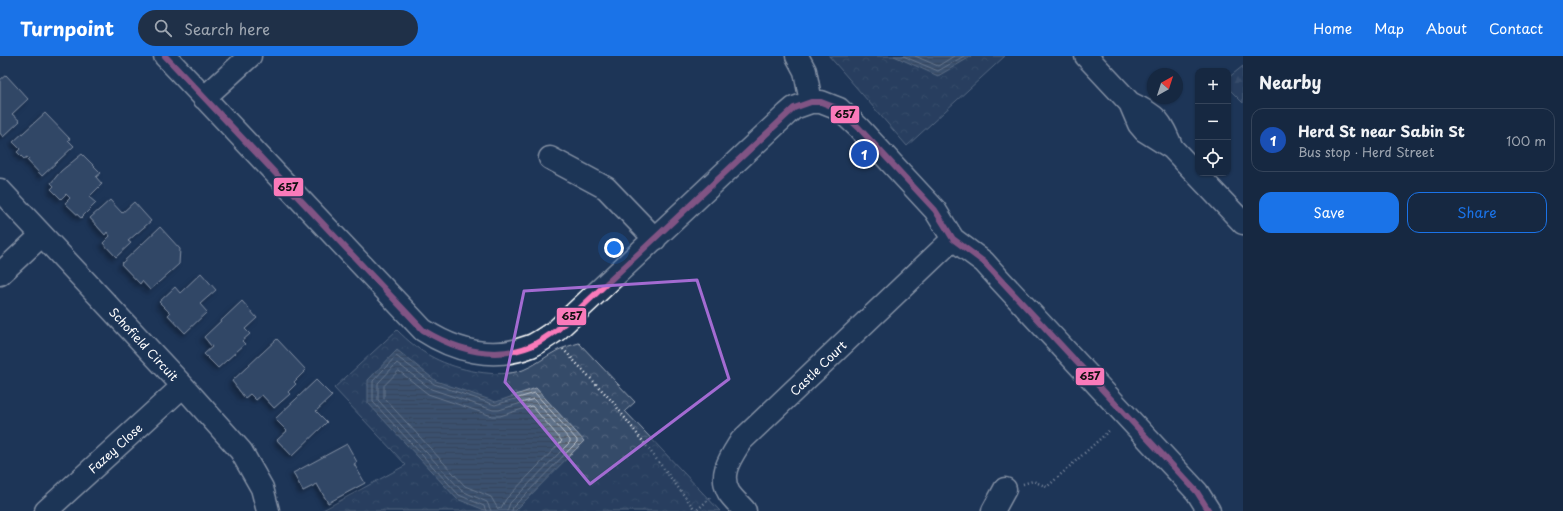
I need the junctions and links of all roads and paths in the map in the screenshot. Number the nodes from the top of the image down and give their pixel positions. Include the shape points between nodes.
1 (165, 56) edge
2 (250, 56) edge
3 (797, 56) edge
4 (1086, 56) edge
5 (204, 98) junction
6 (811, 102) junction
7 (550, 158) dead end
8 (0, 190) edge
9 (1243, 223) edge
10 (42, 234) junction
11 (655, 239) junction
12 (953, 239) junction
13 (0, 274) edge
14 (561, 347) dead end
15 (183, 386) junction
16 (1113, 427) dead end
17 (1005, 489) joint
18 (46, 511) edge
19 (268, 511) edge
20 (696, 511) edge
21 (746, 511) edge
22 (993, 511) edge
23 (1209, 511) edge

1 - 5 street
2 - 5 street
3 - 6 street via 805,71
4 - 9 street via 1130,103 1157,118 1172,148
5 - 11 street via 423,330 456,348 497,354 531,346 557,330
6 - 11 street via 794,108 787,114
6 - 12 street via 832,105 845,114 935,210
7 - 11 street via 606,188
8 - 10 street, Schofield Circuit
10 - 13 street
10 - 15 street, Schofield Circuit
12 - 21 street, Castle Court via 740,441 727,462 724,476 728,492
12 - 23 street via 984,262 1197,492
14 - 20 path via 612,401
15 - 18 street, Fazey Close
15 - 19 street, Schofield Circuit via 241,451 262,488
16 - 17 path via 1047,487 1033,481
17 - 22 street

